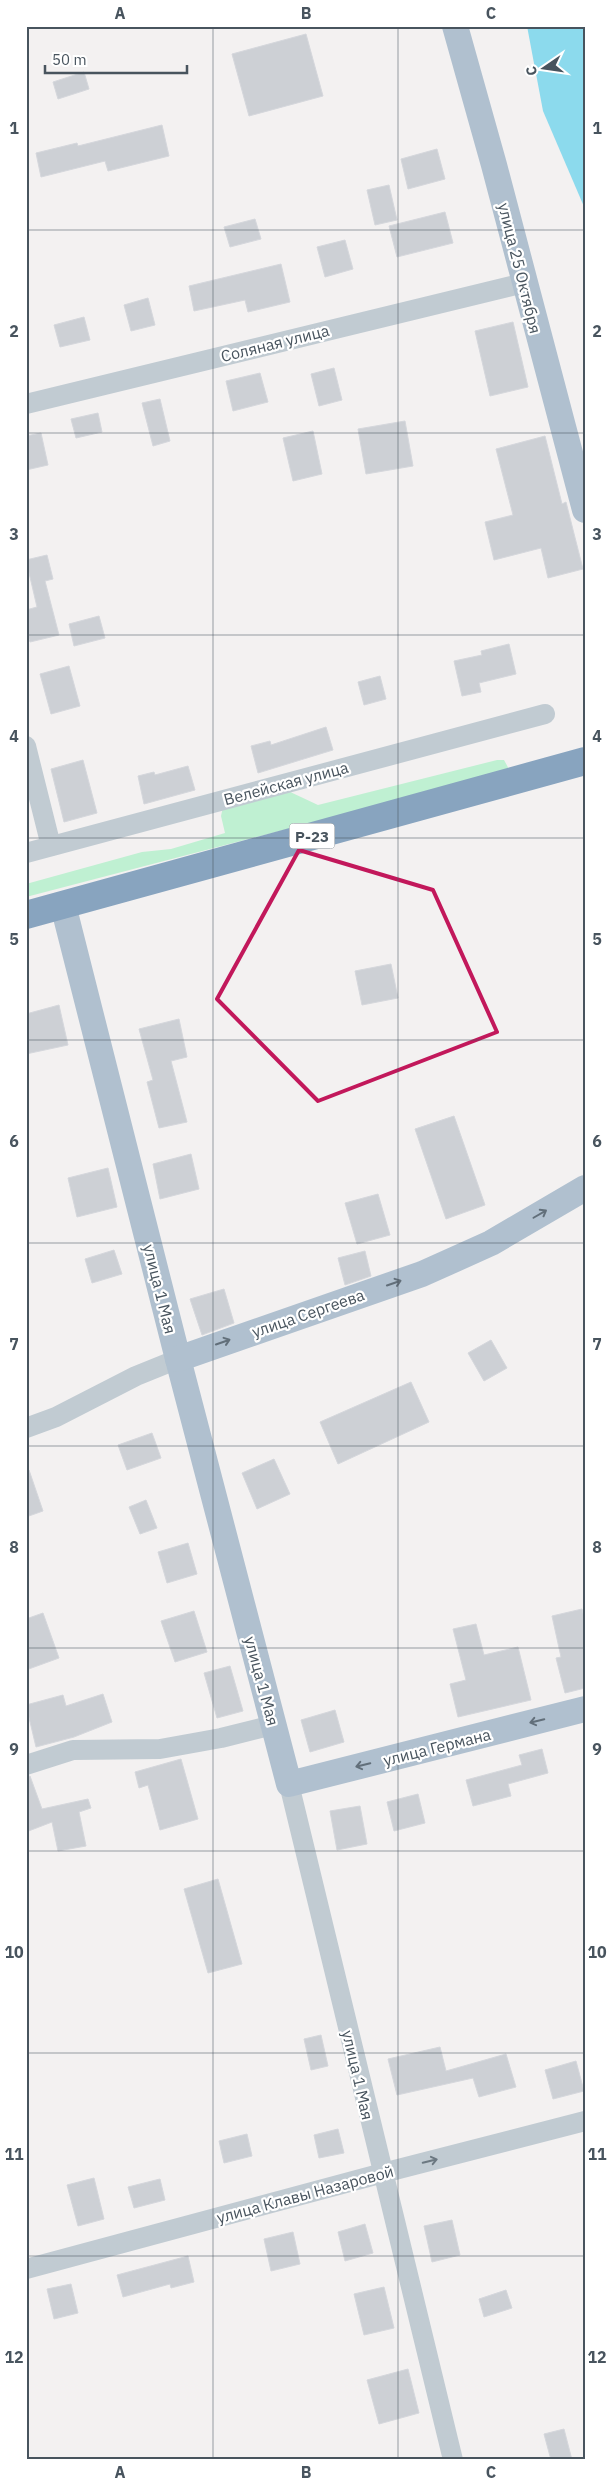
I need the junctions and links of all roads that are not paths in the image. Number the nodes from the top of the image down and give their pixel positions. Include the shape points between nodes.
1 (455, 26) edge
2 (524, 283) junction
3 (26, 404) edge
4 (585, 510) edge
5 (545, 714) dead end
6 (26, 746) edge
7 (573, 764) edge
8 (51, 846) junction
9 (26, 853) edge
10 (63, 905) junction
11 (26, 914) edge
12 (585, 1188) edge
13 (178, 1359) junction
14 (26, 1428) edge
15 (585, 1709) edge
16 (273, 1725) junction
17 (26, 1765) edge
18 (289, 1784) junction
19 (585, 2121) edge
20 (383, 2173) junction
21 (26, 2269) edge
22 (453, 2460) edge

1 - 2 main road, улица 25 Октября
2 - 3 street, Соляная улица
2 - 4 main road, улица 25 Октября
5 - 8 street, Велейская улица
6 - 8 street
7 - 10 highway, Р-23
8 - 9 street, Велейская улица
10 - 11 highway, Р-23
10 - 13 main road, улица 1 Мая
13 -> 12 main road, улица Сергеева via 422,1274 490,1243
13 - 14 street, улица Сергеева
13 - 16 main road, улица 1 Мая
15 -> 18 main road, улица Германа
16 - 17 street via 160,1749 73,1750
16 - 18 main road, улица 1 Мая
18 - 20 street, улица 1 Мая
20 -> 19 street, улица Клавы Назаровой
20 - 21 street, улица Клавы Назаровой
20 - 22 street, улица 1 Мая

